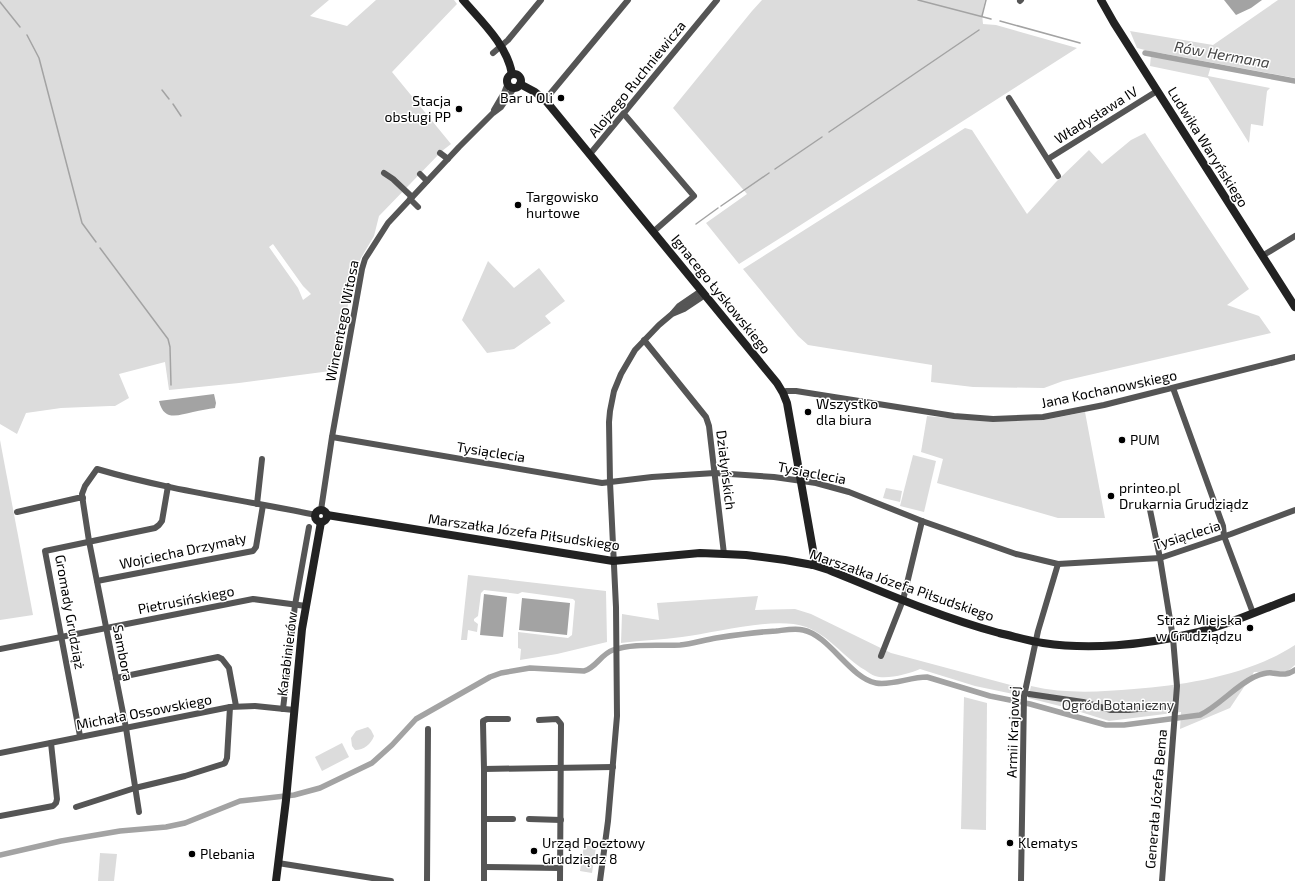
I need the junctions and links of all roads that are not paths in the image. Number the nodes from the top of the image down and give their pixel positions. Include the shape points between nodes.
1 (463, 0) edge
2 (541, 0) edge
3 (628, 0) edge
4 (717, 0) edge
5 (1102, 0) edge
6 (501, 47) junction
7 (493, 53) dead end
8 (512, 74) junction
9 (514, 85) junction
10 (1157, 91) junction
11 (1009, 98) dead end
12 (545, 100) junction
13 (493, 113) junction
14 (624, 114) junction
15 (440, 153) dead end
16 (590, 154) junction
17 (448, 159) junction
18 (1048, 159) junction
19 (384, 173) dead end
20 (420, 174) dead end
21 (1058, 176) dead end
22 (427, 181) junction
23 (411, 198) junction
24 (418, 207) dead end
25 (653, 232) junction
26 (1295, 236) edge
27 (1262, 256) junction
28 (703, 293) junction
29 (1295, 307) edge
30 (644, 340) junction
31 (1295, 357) edge
32 (1173, 388) junction
33 (783, 392) junction
34 (1104, 405) junction
35 (1105, 413) dead end
36 (332, 437) junction
37 (262, 459) dead end
38 (97, 469) joint
39 (715, 473) junction
40 (801, 481) junction
41 (610, 482) junction
42 (168, 486) junction
43 (83, 498) junction
44 (260, 504) junction
45 (1149, 505) dead end
46 (1295, 510) edge
47 (17, 512) dead end
48 (321, 516) junction
49 (922, 521) junction
50 (309, 526) dead end
51 (1224, 536) junction
52 (89, 541) junction
53 (724, 554) junction
54 (1160, 558) junction
55 (613, 561) junction
56 (1058, 564) junction
57 (812, 565) junction
58 (97, 581) junction
59 (1295, 596) edge
60 (904, 600) junction
61 (295, 605) junction
62 (306, 606) junction
63 (1253, 613) junction
64 (106, 628) junction
65 (61, 636) junction
66 (1173, 638) junction
67 (1036, 642) junction
68 (0, 649) edge
69 (881, 656) dead end
70 (116, 678) junction
71 (1027, 695) junction
72 (233, 706) junction
73 (1169, 706) dead end
74 (283, 708) junction
75 (294, 710) junction
76 (508, 719) dead end
77 (539, 720) dead end
78 (126, 728) junction
79 (428, 729) dead end
80 (80, 736) junction
81 (51, 743) junction
82 (0, 753) edge
83 (614, 767) junction
84 (562, 768) junction
85 (484, 769) junction
86 (135, 788) junction
87 (76, 807) dead end
88 (139, 812) dead end
89 (0, 816) edge
90 (529, 818) dead end
91 (484, 819) junction
92 (514, 819) dead end
93 (561, 820) junction
94 (278, 863) junction
95 (484, 867) junction
96 (560, 868) junction
97 (276, 881) edge
98 (391, 881) edge
99 (427, 881) edge
100 (484, 881) edge
101 (560, 881) edge
102 (600, 881) edge
103 (1021, 881) edge
104 (1162, 881) edge

1 - 6 main road
2 - 6 street
3 - 12 street
4 - 14 street, Alojzego Ruchniewicza
5 - 10 main road, Ludwika Waryńskiego
6 - 7 street
6 - 8 main road via 508,57
8 - 9 main road via 509,77
8 - 9 main road via 520,77
9 - 12 main road, Ignacego Łyskowskiego via 535,92
9 - 13 street, Wincentego Witosa
9 - 13 street, Wincentego Witosa via 504,93
10 - 18 street, Władysława IV
10 - 27 main road, Ludwika Waryńskiego
11 - 18 street
12 - 16 main road, Ignacego Łyskowskiego
13 - 17 street, Wincentego Witosa
14 - 16 street, Alojzego Ruchniewicza
14 - 25 street via 694,196
15 - 17 street
16 - 25 main road, Ignacego Łyskowskiego
17 - 22 street, Wincentego Witosa
18 - 21 street
19 - 23 street
20 - 22 street
22 - 23 street, Wincentego Witosa
23 - 24 street
23 - 36 street, Wincentego Witosa via 382,231 363,264
25 - 28 main road, Ignacego Łyskowskiego
26 - 27 street
27 - 29 main road, Ludwika Waryńskiego
28 - 30 street via 684,309 672,314 658,325
28 - 33 main road, Ignacego Łyskowskiego
30 - 39 street, Działyńskich via 706,417
30 - 41 street via 627,362 614,391 609,422
31 - 32 street, Jana Kochanowskiego
32 - 34 street, Jana Kochanowskiego
32 - 51 street via 1223,526
33 - 34 street, Jana Kochanowskiego via 796,391 954,416 993,419 1043,417
33 - 40 main road, Ignacego Łyskowskiego
34 - 35 street
36 - 41 street, Tysiąclecia via 589,481
36 - 48 street, Karabinierów
37 - 44 street
38 - 42 street, Marszałka Józefa Piłsudskiego
38 - 43 street, Sambora via 85,486
39 - 40 street, Tysiąclecia
39 - 41 street, Tysiąclecia via 652,476
39 - 53 street, Działyńskich
40 - 49 street, Tysiąclecia via 838,488
40 - 57 main road, Ignacego Łyskowskiego via 813,550
41 - 55 street
42 - 44 street, Marszałka Józefa Piłsudskiego
42 - 52 street, Gromady Grudziąż via 162,521 155,528
43 - 47 street
43 - 52 street, Sambora
44 - 48 street, Marszałka Józefa Piłsudskiego
44 - 58 street, Wojciecha Drzymały via 256,547 253,551
45 - 54 street, Generała Józefa Bema
46 - 51 street, Tysiąclecia
48 - 55 main road, Marszałka Józefa Piłsudskiego
48 - 62 main road, Karabinierów
49 - 56 street, Tysiąclecia via 1016,554
49 - 60 street
50 - 61 street
51 - 54 street, Tysiąclecia
51 - 63 street
52 - 58 street, Sambora
52 - 65 street, Gromady Grudziąż via 45,551
53 - 55 main road, Marszałka Józefa Piłsudskiego via 700,553
53 - 57 main road, Marszałka Józefa Piłsudskiego
54 - 56 street, Tysiąclecia
54 - 66 street, Generała Józefa Bema
55 - 83 street via 617,656
56 - 67 street, Armii Krajowej
57 - 60 main road, Marszałka Józefa Piłsudskiego
58 - 64 street, Sambora
59 - 63 main road, Marszałka Józefa Piłsudskiego
60 - 67 main road, Marszałka Józefa Piłsudskiego via 959,621
60 - 69 street
61 - 62 street, Pietrusińskiego
61 - 64 street, Pietrusińskiego via 253,599
61 - 74 street
62 - 75 main road, Karabinierów
63 - 66 main road, Marszałka Józefa Piłsudskiego via 1200,632
64 - 65 street, Pietrusińskiego
64 - 70 street, Sambora
65 - 68 street, Pietrusińskiego
65 - 80 street, Gromady Grudziąż
66 - 67 main road, Marszałka Józefa Piłsudskiego via 1107,645
66 - 104 street, Generała Józefa Bema via 1177,686
67 - 71 street, Armii Krajowej
70 - 72 street via 218,657 229,668
70 - 78 street, Sambora
71 - 73 street via 1083,702 1111,710
71 - 103 street, Armii Krajowej via 1024,704
72 - 74 street, Michała Ossowskiego
72 - 78 street, Michała Ossowskiego
72 - 86 street via 225,763
74 - 75 street, Michała Ossowskiego
75 - 94 main road, Karabinierów
76 - 85 street via 483,721
77 - 84 street via 557,720 562,724
78 - 80 street, Michała Ossowskiego
78 - 86 street, Sambora
79 - 99 street
80 - 81 street, Michała Ossowskiego
81 - 82 street, Michała Ossowskiego
81 - 89 street via 56,803 53,806
83 - 84 street
83 - 102 street
84 - 85 street
84 - 93 street
85 - 91 street
86 - 87 street
86 - 88 street, Sambora
90 - 93 street
91 - 92 street
91 - 95 street
93 - 96 street
94 - 97 main road, Karabinierów
94 - 98 street
95 - 96 street
95 - 100 street
96 - 101 street

